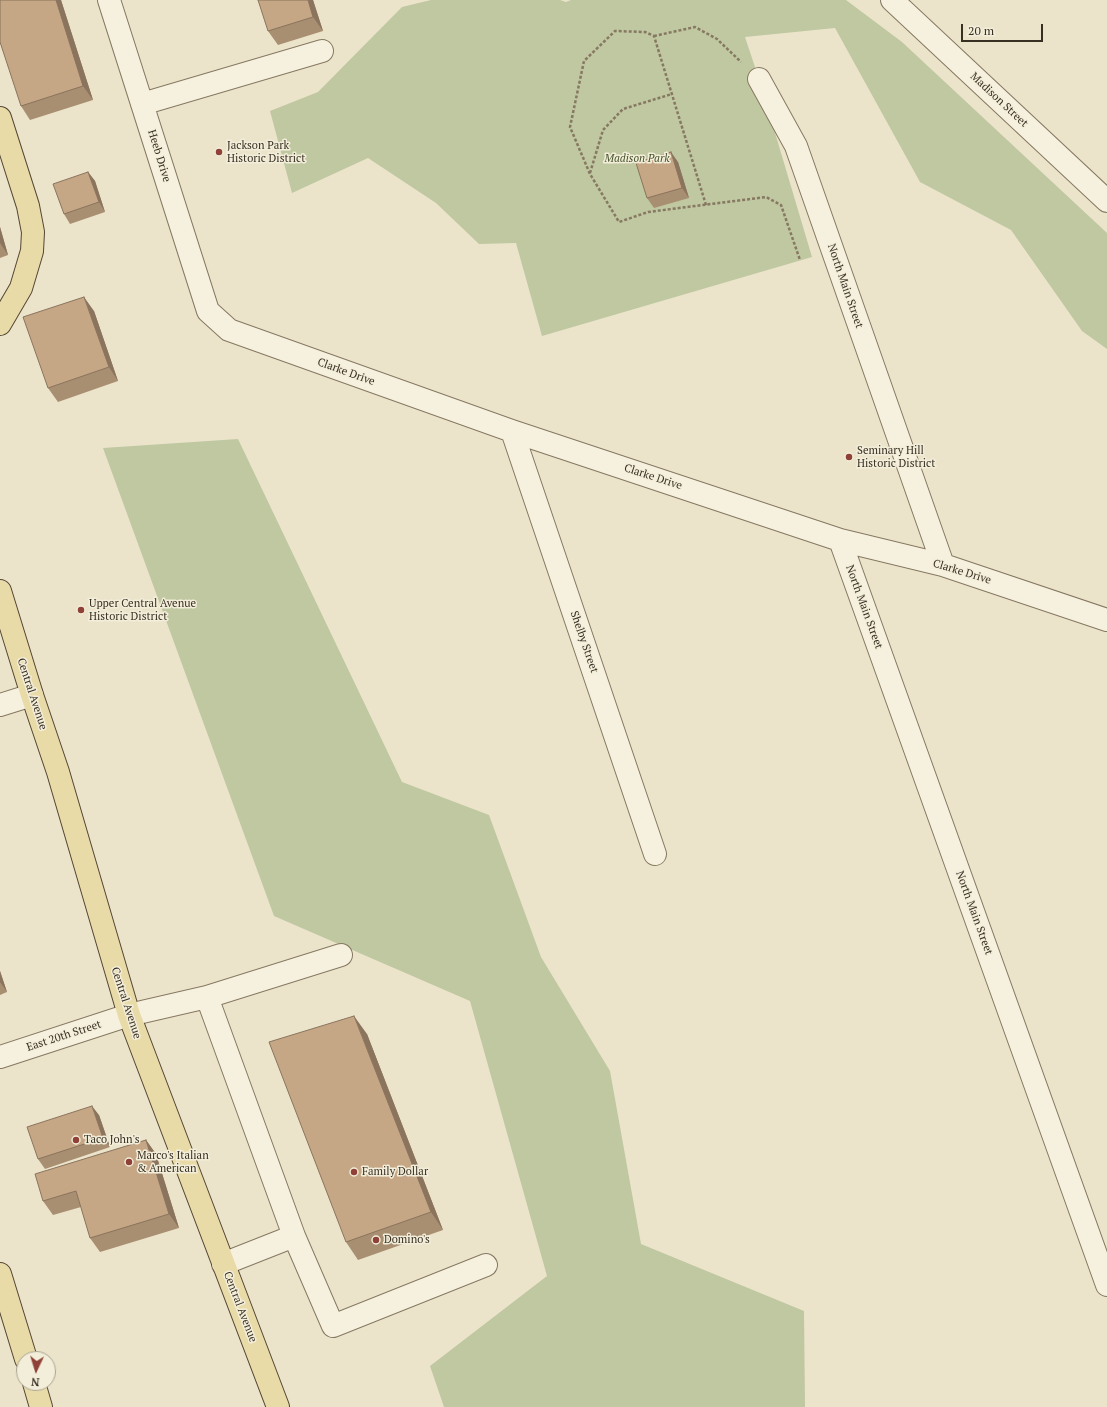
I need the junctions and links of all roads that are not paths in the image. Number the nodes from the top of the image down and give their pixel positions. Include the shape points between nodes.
1 (109, 0) edge
2 (892, 0) edge
3 (322, 51) dead end
4 (759, 79) road end
5 (142, 104) junction
6 (0, 118) edge
7 (1107, 201) edge
8 (208, 311) joint
9 (0, 324) edge
10 (512, 431) junction
11 (840, 540) junction
12 (943, 565) junction
13 (0, 591) edge
14 (1107, 620) edge
15 (32, 694) junction
16 (0, 705) edge
17 (655, 854) dead end
18 (341, 955) dead end
19 (207, 997) junction
20 (129, 1016) junction
21 (0, 1057) edge
22 (294, 1236) junction
23 (1102, 1257) edge
24 (223, 1264) junction
25 (486, 1265) dead end
26 (0, 1274) edge
27 (1107, 1285) edge
28 (24, 1351) edge
29 (36, 1391) edge
30 (41, 1407) edge
31 (278, 1407) edge

1 - 5 street, Heeb Drive
2 - 7 street, Madison Street
3 - 5 street
4 - 12 street, North Main Street via 796,146
5 - 8 street, Heeb Drive
6 - 9 main road via 28,206 33,232 32,251 21,288
8 - 10 street, Clarke Drive via 229,330
10 - 11 street, Clarke Drive
10 - 17 street, Shelby Street
11 - 12 street, Clarke Drive
11 - 23 street, North Main Street
12 - 14 street, Clarke Drive
13 - 15 main road, Central Avenue
15 - 16 street
15 - 20 main road, Central Avenue via 58,772
18 - 19 street, East 20th Street
19 - 20 street, East 20th Street
19 - 22 street
20 - 21 street, East 20th Street
20 - 24 main road, Central Avenue
22 - 24 street
22 - 25 street via 332,1326
23 - 27 street, North Main Street
24 - 31 main road, Central Avenue
26 - 28 main road
29 - 30 main road

